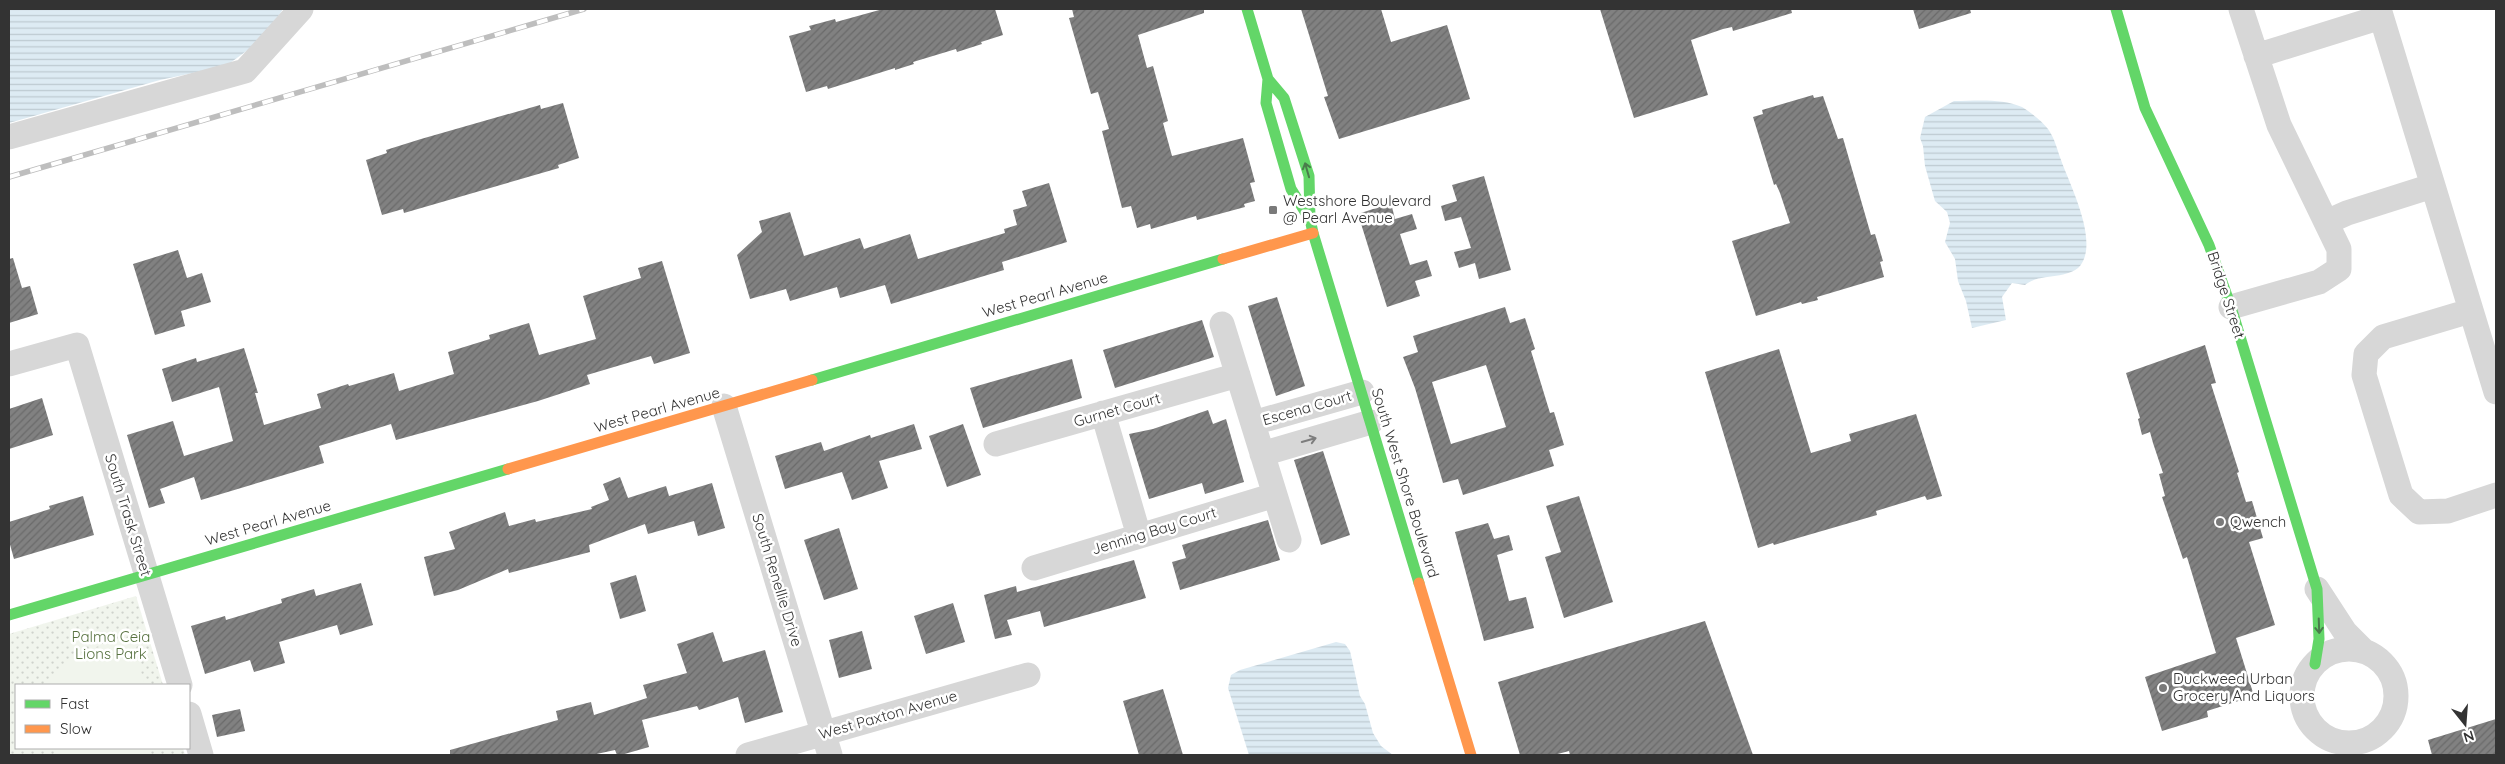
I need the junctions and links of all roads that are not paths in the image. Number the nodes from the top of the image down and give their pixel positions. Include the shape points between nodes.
1 (301, 9) edge
2 (1247, 9) edge
3 (2116, 9) edge
4 (2241, 9) edge
5 (2380, 13) edge
6 (2256, 56) junction
7 (1268, 79) junction
8 (9, 137) edge
9 (2432, 186) junction
10 (1310, 219) junction
11 (2327, 222) junction
12 (1313, 233) junction
13 (2231, 306) junction
14 (2470, 311) junction
15 (1222, 324) dead end
16 (9, 364) edge
17 (1238, 375) junction
18 (1362, 392) junction
19 (2496, 392) edge
20 (724, 406) junction
21 (1103, 413) junction
22 (1370, 422) junction
23 (1253, 423) junction
24 (996, 444) dead end
25 (1262, 454) junction
26 (1275, 495) junction
27 (2496, 495) edge
28 (1139, 536) junction
29 (1290, 540) dead end
30 (1034, 568) dead end
31 (146, 574) junction
32 (2317, 589) junction
33 (9, 615) edge
34 (2364, 651) junction
35 (2315, 664) junction
36 (1028, 676) dead end
37 (180, 684) edge
38 (190, 717) edge
39 (2382, 730) junction
40 (827, 744) edge
41 (2342, 748) edge
42 (201, 755) edge
43 (748, 755) edge
44 (1471, 755) edge
45 (2378, 755) edge

1 - 8 street via 245,71
2 - 7 street, South West Shore Boulevard
3 - 13 street, Bridge Street via 2144,108 2209,245
4 - 6 street
5 - 6 street
5 - 9 street
6 - 11 street via 2279,125
7 - 10 street, South West Shore Boulevard via 1266,103 1291,189
10 -> 7 street, South West Shore Boulevard via 1309,176 1284,98
9 - 11 street
9 - 14 street
10 - 12 street, South West Shore Boulevard
11 - 13 street via 2340,249 2339,269 2319,282
12 - 18 street, South West Shore Boulevard
12 - 20 street, West Pearl Avenue
13 - 32 street, Bridge Street
14 - 19 street
14 - 27 street via 2383,338 2366,354 2364,374 2401,495 2419,512 2448,511
15 - 17 street, Escena Court
16 - 31 street, South Trask Street via 76,345
17 - 21 street, Gurnet Court
17 - 23 street, Escena Court
18 - 22 street, South West Shore Boulevard
18 - 23 street, Escena Court
20 - 31 street, West Pearl Avenue
20 - 40 street, South Renellie Drive
21 - 24 street, Gurnet Court
21 - 28 street
25 -> 22 street, Escena Court
22 - 44 street, South West Shore Boulevard
23 - 25 street, Escena Court
25 - 26 street, Escena Court
26 - 28 street, Jenning Bay Court
26 - 29 street, Escena Court
28 - 30 street, Jenning Bay Court
31 - 33 street, West Pearl Avenue
31 - 37 street, South Trask Street
32 - 34 street, Bridge Street via 2346,632
32 -> 35 street, Bridge Street via 2319,639
34 - 35 street via 2337,650
34 - 39 street via 2383,662 2397,688 2393,716
35 - 41 street via 2304,681 2304,711 2310,724
36 - 40 street, West Paxton Avenue
38 - 42 street
39 - 41 street via 2362,742
39 - 45 street
40 - 43 street, West Paxton Avenue

